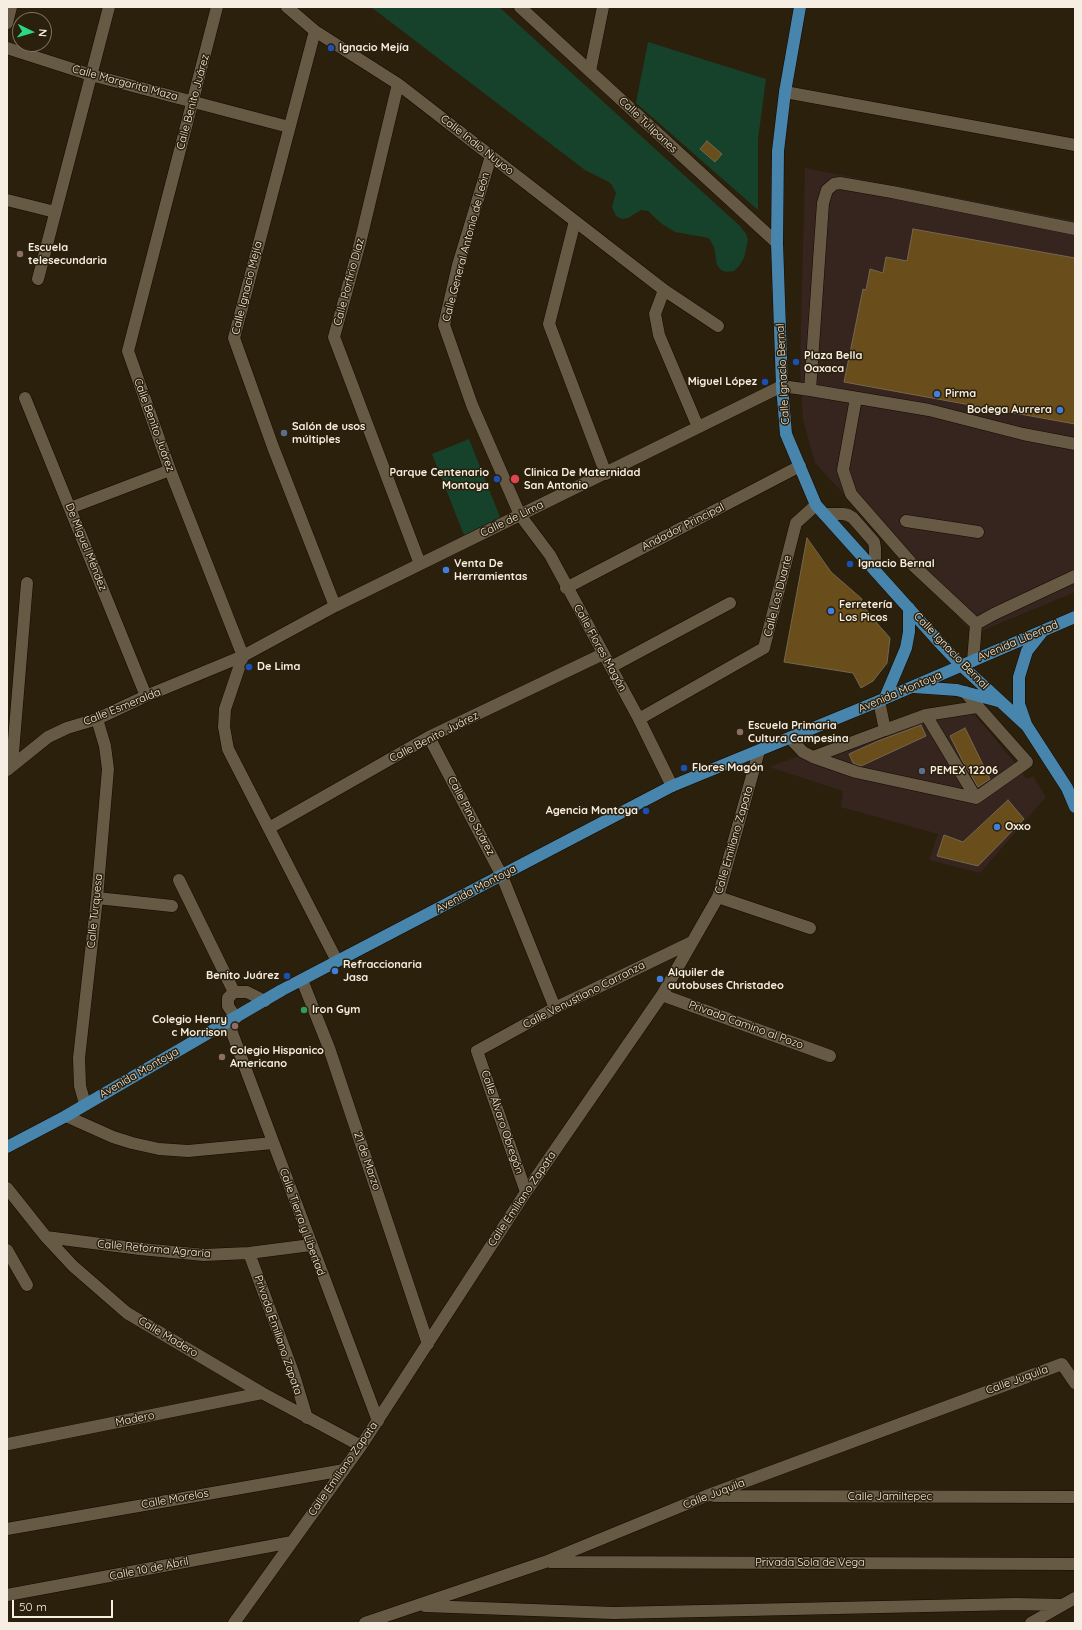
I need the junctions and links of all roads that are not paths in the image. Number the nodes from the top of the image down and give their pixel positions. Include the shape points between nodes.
1 (11, 7) edge
2 (109, 7) edge
3 (217, 7) edge
4 (287, 7) edge
5 (520, 7) edge
6 (603, 7) edge
7 (800, 7) edge
8 (7, 23) edge
9 (315, 31) junction
10 (7, 48) edge
11 (590, 71) junction
12 (91, 75) junction
13 (398, 84) junction
14 (785, 92) junction
15 (193, 101) junction
16 (290, 127) junction
17 (1075, 145) edge
18 (491, 156) junction
19 (7, 200) edge
20 (55, 212) junction
21 (575, 220) junction
22 (1075, 229) edge
23 (777, 243) junction
24 (38, 279) dead end
25 (664, 290) junction
26 (718, 326) dead end
27 (782, 386) junction
28 (810, 390) junction
29 (26, 398) dead end
30 (856, 398) junction
31 (698, 427) junction
32 (1075, 444) edge
33 (800, 466) junction
34 (170, 470) junction
35 (606, 474) junction
36 (70, 508) junction
37 (820, 510) junction
38 (520, 515) junction
39 (906, 521) dead end
40 (978, 532) dead end
41 (420, 564) junction
42 (874, 570) junction
43 (1075, 576) edge
44 (27, 583) dead end
45 (566, 588) junction
46 (730, 603) dead end
47 (335, 606) junction
48 (909, 608) junction
49 (1075, 617) edge
50 (976, 624) junction
51 (1043, 631) junction
52 (603, 654) junction
53 (243, 656) junction
54 (973, 661) junction
55 (962, 665) junction
56 (611, 667) junction
57 (913, 686) junction
58 (965, 692) junction
59 (146, 696) junction
60 (882, 699) junction
61 (1000, 701) junction
62 (977, 707) junction
63 (926, 715) junction
64 (97, 719) junction
65 (639, 719) junction
66 (1027, 726) junction
67 (885, 730) junction
68 (429, 737) junction
69 (790, 738) junction
70 (1043, 750) junction
71 (759, 751) junction
72 (813, 757) junction
73 (1027, 762) junction
74 (10, 767) edge
75 (672, 786) junction
76 (976, 798) junction
77 (1075, 807) edge
78 (269, 828) junction
79 (502, 876) junction
80 (179, 880) dead end
81 (718, 897) junction
82 (97, 898) junction
83 (172, 906) dead end
84 (810, 928) dead end
85 (692, 942) junction
86 (338, 961) junction
87 (302, 980) junction
88 (234, 992) junction
89 (662, 995) junction
90 (264, 1001) junction
91 (555, 1008) junction
92 (232, 1020) junction
93 (477, 1051) joint
94 (830, 1056) dead end
95 (85, 1104) junction
96 (66, 1116) junction
97 (273, 1143) junction
98 (7, 1147) edge
99 (7, 1188) edge
100 (526, 1192) junction
101 (46, 1237) junction
102 (311, 1245) junction
103 (7, 1250) edge
104 (249, 1253) junction
105 (27, 1285) dead end
106 (428, 1344) junction
107 (1075, 1383) edge
108 (262, 1393) junction
109 (307, 1418) junction
110 (378, 1421) junction
111 (8, 1444) edge
112 (361, 1446) junction
113 (344, 1470) junction
114 (706, 1496) junction
115 (1075, 1497) edge
116 (7, 1529) edge
117 (292, 1542) junction
118 (545, 1562) junction
119 (1075, 1564) edge
120 (7, 1595) edge
121 (1075, 1598) edge
122 (1062, 1605) junction
123 (418, 1606) junction
124 (234, 1623) edge
125 (365, 1623) edge
126 (1031, 1623) edge

1 - 8 street
2 - 12 street
3 - 15 street, Calle Benito Juárez
4 - 9 street, Calle Indio Nuyoo
5 - 11 street, Calle Tulipanes
6 - 11 street
7 - 14 main road, Calle Ignacio Bernal
9 - 13 street, Calle Indio Nuyoo
9 - 16 street, Calle Ignacio Mejía
10 - 12 street, Calle Margarita Maza
11 - 23 street, Calle Tulipanes
12 - 15 street, Calle Margarita Maza
12 - 20 street
13 - 18 street, Calle Indio Nuyoo
13 - 41 street, Calle Porfirio Díaz via 360,243 334,337
14 - 17 street
14 - 23 main road, Calle Ignacio Bernal via 778,151
15 - 16 street, Calle Margarita Maza
15 - 34 street, Calle Benito Juárez via 128,351
16 - 47 street, Calle Ignacio Mejía via 234,338
18 - 21 street, Calle Indio Nuyoo
18 - 38 street, Calle General Antonio de León via 458,265 444,325 472,405
19 - 20 street
20 - 24 street
21 - 25 street, Calle Indio Nuyoo
21 - 35 street via 548,324
22 - 28 street via 892,192 834,184 827,190 823,203
23 - 27 main road, Calle Ignacio Bernal
25 - 26 street, Calle Indio Nuyoo
25 - 31 street via 655,314 659,335
27 - 28 street
27 - 31 street, Calle de Lima
27 - 33 main road, Calle Ignacio Bernal via 786,434
28 - 30 street
29 - 36 street, De Miguel Méndez
30 - 32 street via 929,410 1023,434
30 - 50 street via 843,470 851,494 914,566
31 - 35 street, Calle de Lima
33 - 37 main road, Calle Ignacio Bernal
33 - 45 street, Andador Principal
34 - 36 street
34 - 53 street, Calle Benito Juárez
35 - 38 street, Calle de Lima
36 - 59 street, De Miguel Méndez
37 - 42 main road, Calle Ignacio Bernal
37 - 42 street via 853,518 874,542
37 - 65 street, Calle Los Duarte via 796,523 764,648
38 - 41 street, Calle de Lima
38 - 45 street, Calle Flores Magón via 550,555
39 - 40 street
41 - 47 street, Calle de Lima
42 - 48 main road, Calle Ignacio Bernal
43 - 50 street
44 - 74 street
45 - 52 street, Calle Flores Magón
46 - 56 street
47 - 53 street, Calle de Lima
48 - 55 main road, Calle Ignacio Bernal
48 - 60 main road via 906,648
49 - 51 main road, Avenida Libertad
50 - 54 street
51 - 54 main road, Avenida Libertad
51 - 66 main road via 1027,651 1019,677 1019,704
52 - 56 street, Calle Flores Magón
52 - 68 street, Calle Benito Juárez
53 - 59 street, Calle Esmeralda
53 - 78 street via 225,709 224,727 228,749
54 - 55 main road, Avenida Libertad
55 - 57 main road, Avenida Montoya
55 - 61 main road, Calle Ignacio Bernal
56 - 65 street, Calle Flores Magón
57 - 58 main road
57 - 60 main road, Avenida Montoya
58 - 61 main road
58 - 62 street
59 - 64 street, Calle Esmeralda
60 - 67 street
60 - 69 main road, Avenida Montoya
61 - 66 main road, Calle Ignacio Bernal
62 - 63 street
62 - 73 street
63 - 67 street
63 - 76 street
64 - 74 street, Calle Esmeralda via 48,737
64 - 82 street, Calle Turquesa via 105,746 108,769
65 - 75 street, Calle Flores Magón
66 - 70 main road, Calle Ignacio Bernal
67 - 72 street
68 - 78 street, Calle Benito Juárez
68 - 79 street, Calle Pino Suárez
69 - 71 main road, Avenida Montoya
69 - 72 street via 803,752
70 - 73 street
70 - 77 main road, Calle Ignacio Bernal via 1068,788
71 - 75 main road, Avenida Montoya
71 - 81 street, Calle Emiliano Zapata
72 - 76 street via 856,772
73 - 76 street
75 - 79 main road, Avenida Montoya
78 - 86 street
79 - 86 main road, Avenida Montoya
79 - 91 street, Calle Pino Suárez
80 - 88 street
81 - 84 street
81 - 85 street, Calle Emiliano Zapata
82 - 83 street
82 - 95 street, Calle Turquesa via 79,1058 80,1086
85 - 89 street, Calle Emiliano Zapata
85 - 91 street, Calle Venustiano Carranza
86 - 87 main road, Avenida Montoya
87 - 90 main road, Avenida Montoya
87 - 106 street, 21 de Marzo via 329,1048
88 - 90 street via 247,992
88 - 92 street, Calle Tierra y Libertad via 228,998
89 - 94 street, Privada Camino al Pozo
89 - 100 street, Calle Emiliano Zapata
90 - 92 main road, Avenida Montoya
91 - 93 street, Calle Venustiano Carranza
92 - 95 main road, Avenida Montoya
92 - 97 street, Calle Tierra y Libertad
93 - 100 street, Calle Álvaro Obregón
95 - 96 main road, Avenida Montoya
96 - 97 street via 113,1137 159,1149 188,1151
96 - 98 main road, Avenida Montoya
97 - 102 street, Calle Tierra y Libertad
99 - 101 street, Calle Madero
100 - 106 street, Calle Emiliano Zapata
101 - 104 street, Calle Reforma Agraria via 204,1255
101 - 108 street, Calle Madero via 73,1266 127,1313
102 - 104 street, Calle Reforma Agraria
102 - 110 street, Calle Tierra y Libertad
103 - 105 street
104 - 109 street, Privada Emiliano Zapata via 293,1372
106 - 110 street, Calle Emiliano Zapata
107 - 114 street, Calle Juquila via 1062,1364
108 - 109 street, Calle Madero
108 - 111 street, Madero
109 - 112 street, Calle Madero
110 - 112 street, Calle Emiliano Zapata
112 - 113 street, Calle Emiliano Zapata
113 - 116 street, Calle Morelos
113 - 117 street, Calle Emiliano Zapata
114 - 115 street, Calle Jamiltepec
114 - 118 street, Calle Juquila
117 - 120 street, Calle 10 de Abril
117 - 124 street, Calle Emiliano Zapata
118 - 119 street, Privada Sola de Vega
118 - 123 street, Calle Juquila
121 - 122 street
122 - 123 street via 612,1613
122 - 126 street
123 - 125 street, Calle Juquila

